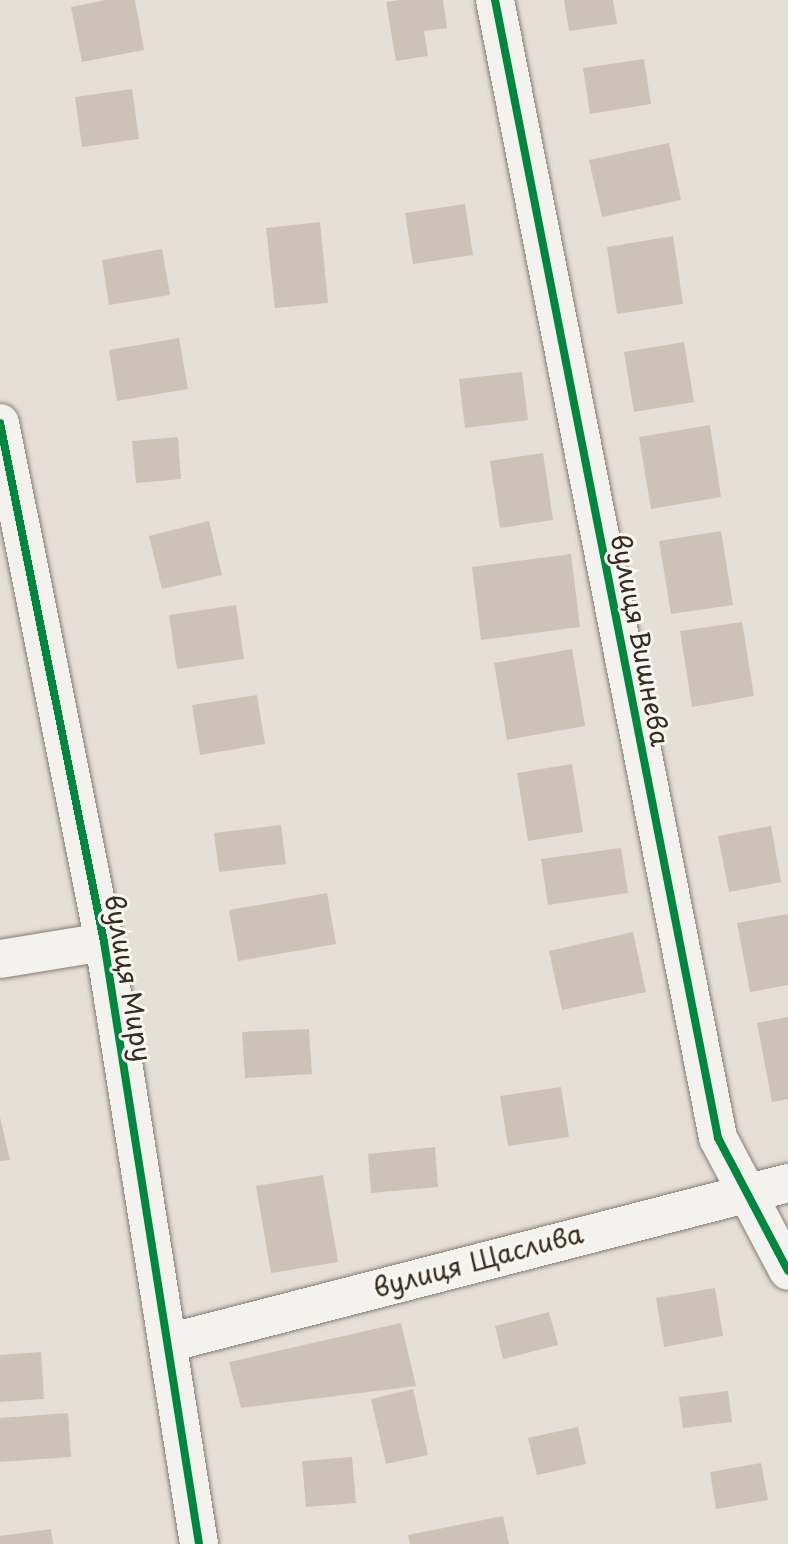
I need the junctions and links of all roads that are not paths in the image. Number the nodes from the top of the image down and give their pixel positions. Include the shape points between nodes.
1 (495, 0) edge
2 (0, 423) edge
3 (104, 942) junction
4 (0, 959) edge
5 (788, 1183) edge
6 (751, 1192) junction
7 (788, 1271) edge
8 (168, 1343) junction
9 (199, 1544) edge

1 - 6 street, вулиця Вишнева via 718,1138
2 - 3 street, вулиця Миру
3 - 4 street
3 - 8 street, вулиця Миру
5 - 6 street, вулиця Щаслива
6 - 7 street, вулиця Вишнева
6 - 8 street, вулиця Щаслива
8 - 9 street, вулиця Миру

